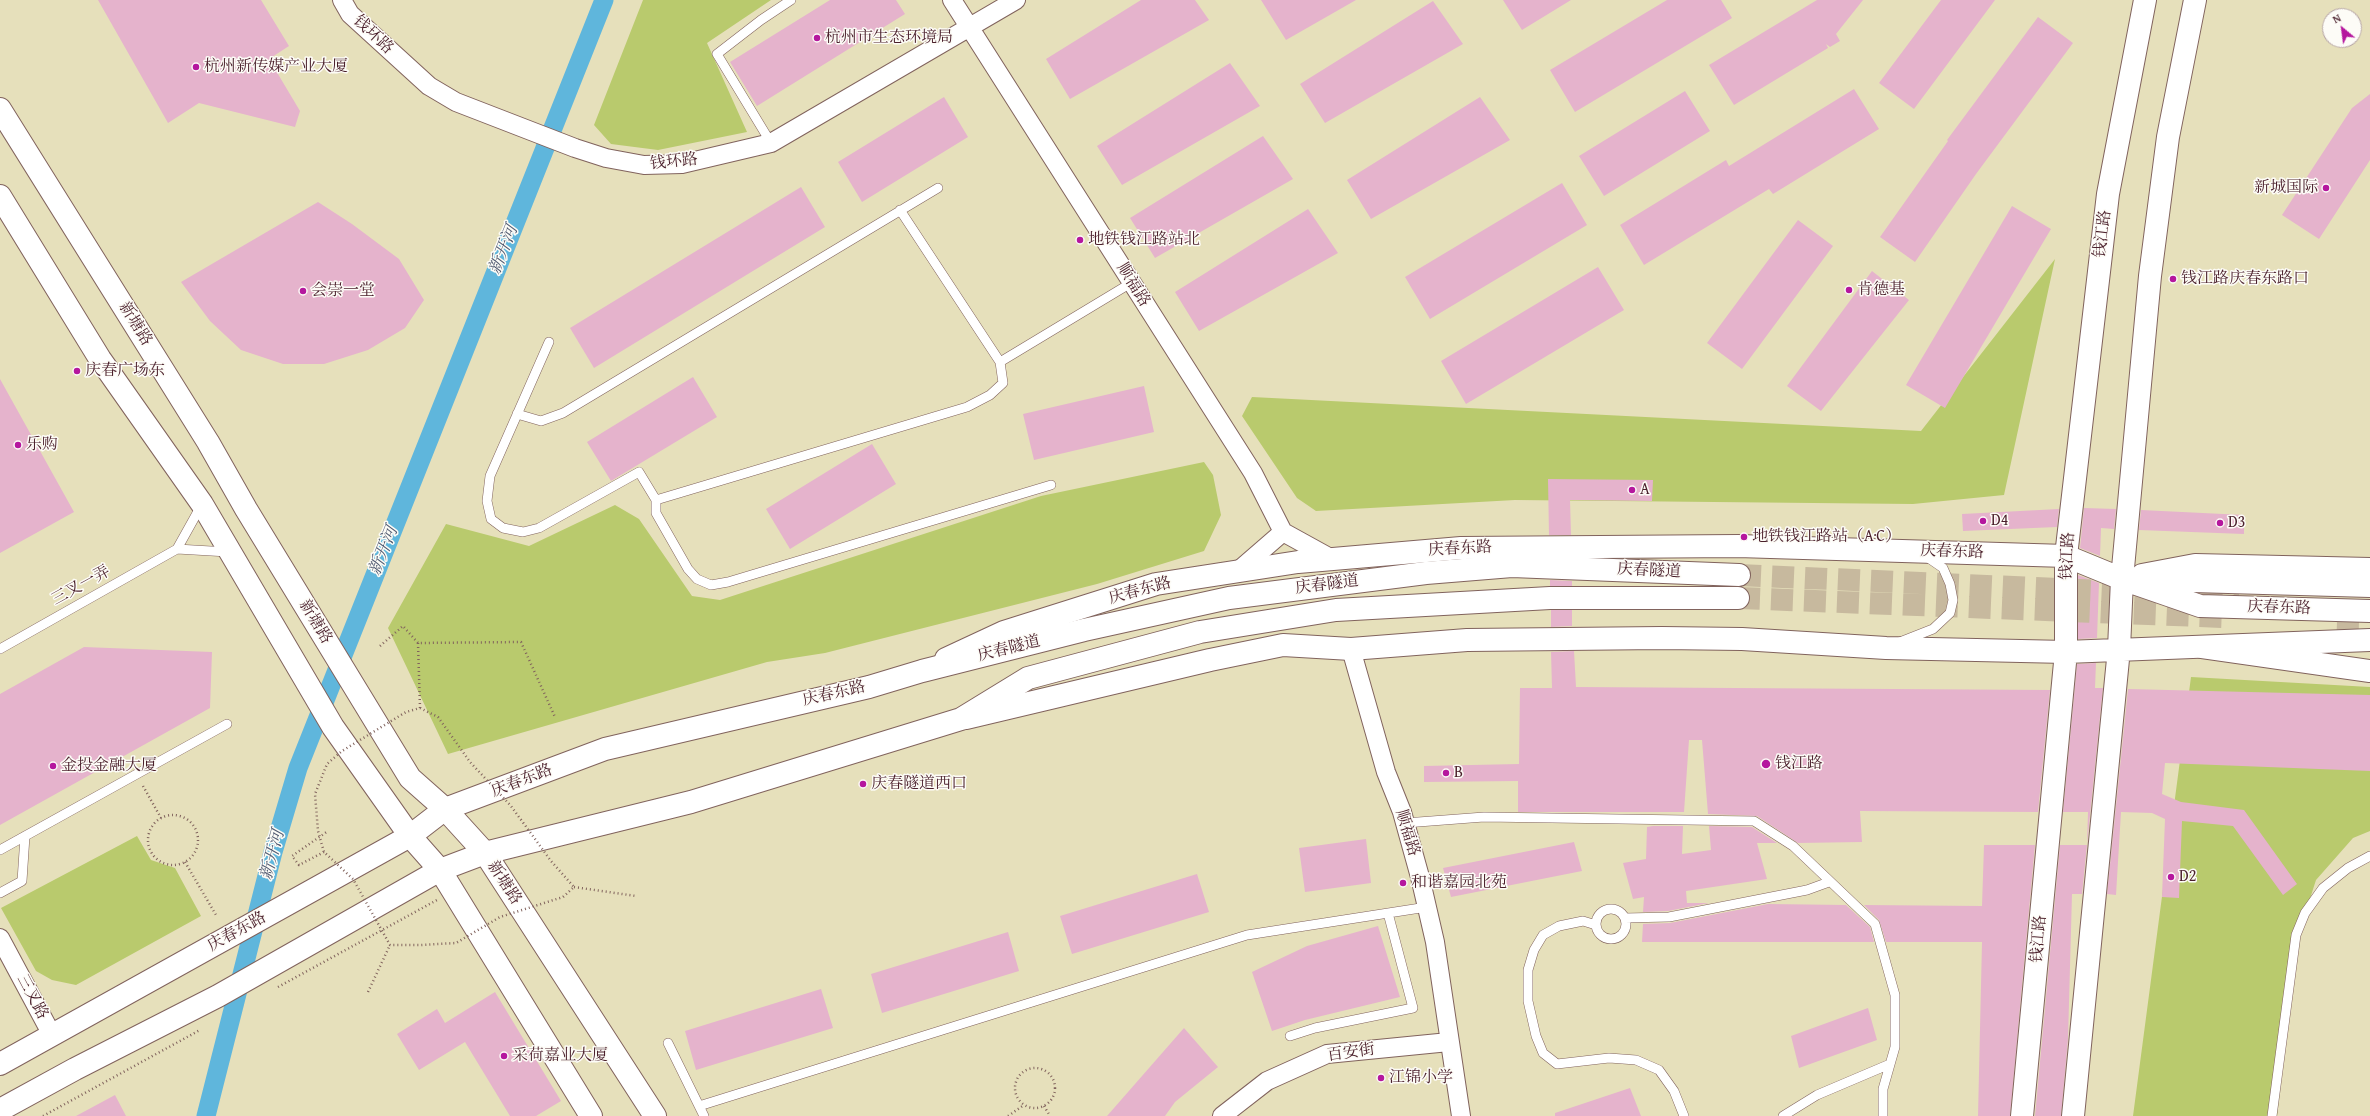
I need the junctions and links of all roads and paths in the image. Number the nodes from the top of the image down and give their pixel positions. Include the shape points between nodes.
1 (342, 0) edge
2 (791, 0) edge
3 (952, 0) edge
4 (1016, 0) edge
5 (2145, 0) edge
6 (2195, 0) edge
7 (969, 28) junction
8 (0, 109) edge
9 (771, 143) junction
10 (938, 188) dead end
11 (0, 196) edge
12 (900, 210) junction
13 (1131, 282) junction
14 (549, 342) dead end
15 (1000, 362) junction
16 (517, 414) junction
17 (1051, 485) dead end
18 (656, 500) junction
19 (202, 504) junction
20 (1283, 532) junction
21 (177, 549) junction
22 (1917, 550) junction
23 (230, 552) junction
24 (2066, 556) junction
25 (1332, 559) junction
26 (2370, 569) edge
27 (1238, 571) junction
28 (1739, 575) tunnel mouth
29 (2122, 579) junction
30 (2370, 586) edge
31 (1738, 598) tunnel mouth
32 (2370, 611) edge
33 (2370, 640) edge
34 (418, 643) junction
35 (380, 646) dead end
36 (2202, 647) junction
37 (1886, 648) junction
38 (0, 649) edge
39 (1351, 649) junction
40 (2118, 649) junction
41 (2066, 652) junction
42 (922, 671) junction
43 (2370, 671) edge
44 (420, 708) junction
45 (555, 717) dead end
46 (961, 719) junction
47 (227, 724) dead end
48 (142, 784) dead end
49 (445, 809) junction
50 (161, 818) junction
51 (1405, 823) junction
52 (328, 831) dead end
53 (25, 836) junction
54 (410, 836) junction
55 (0, 850) edge
56 (324, 852) junction
57 (485, 854) junction
58 (2370, 856) edge
59 (185, 862) junction
60 (440, 870) junction
61 (1829, 882) junction
62 (574, 887) junction
63 (452, 891) junction
64 (0, 894) edge
65 (636, 896) dead end
66 (1427, 907) junction
67 (1388, 913) junction
68 (216, 915) dead end
69 (1625, 918) junction
70 (1596, 925) junction
71 (0, 938) edge
72 (390, 945) junction
73 (274, 989) dead end
74 (368, 992) dead end
75 (52, 1036) junction
76 (1290, 1036) dead end
77 (180, 1040) dead end
78 (1449, 1042) junction
79 (668, 1043) dead end
80 (0, 1064) edge
81 (1890, 1064) junction
82 (1024, 1105) junction
83 (699, 1106) junction
84 (1044, 1106) junction
85 (8, 1110) edge
86 (42, 1116) edge
87 (591, 1116) edge
88 (655, 1116) edge
89 (704, 1116) edge
90 (1008, 1116) edge
91 (1050, 1116) edge
92 (1222, 1116) edge
93 (1461, 1116) edge
94 (1684, 1116) edge
95 (1783, 1116) edge
96 (1883, 1116) edge
97 (2022, 1116) edge
98 (2073, 1116) edge
99 (2272, 1116) edge

1 - 9 street, 钱环路 via 350,14 429,86 456,102 574,148 606,158 644,165 682,164
2 - 9 lane via 718,54
3 - 7 street, 顺福路
4 - 7 street, 钱环路
5 - 24 main road, 钱江路 via 2108,194
6 - 29 main road via 2166,152 2150,276
7 - 9 street, 钱环路
7 - 13 street, 顺福路
8 - 49 main road, 新塘路 via 208,442 410,778
10 - 12 lane
11 - 19 main road via 100,359
12 - 15 lane
12 - 16 lane via 562,413 541,421
13 - 15 lane
13 - 20 street, 顺福路 via 1253,473
14 - 16 lane
15 - 18 lane via 1003,383 990,395 967,407
16 - 18 lane via 490,476 487,494 491,519 503,528 523,532 539,528 639,472
17 - 18 lane via 711,585 697,579 688,569 656,514
19 - 21 lane
19 - 23 main road
20 - 25 street
20 - 27 street
21 - 23 lane
21 - 38 lane, 三叉一弄
22 - 24 main road, 庆春东路
22 - 25 main road, 庆春东路 via 1738,546 1461,548
22 - 37 lane via 1943,568 1953,600 1950,613 1933,629
23 - 54 main road via 333,727
24 - 29 main road, 庆春东路
24 - 41 main road, 钱江路
25 - 27 main road, 庆春东路
26 - 29 main road via 2195,565
27 - 42 main road, 庆春东路 via 1156,584 1004,632
28 - 42 main road, 庆春隧道 via 1512,566 1426,573 1229,598 1084,630
29 - 30 main road
29 - 32 main road, 庆春东路 via 2200,606
29 - 40 main road
31 - 46 main road, 庆春隧道 via 1550,598 1329,612 1200,632 1028,678
33 - 36 main road, 庆春东路
34 - 35 path via 403,626
34 - 44 path
34 - 45 path via 521,642
36 - 40 main road, 庆春东路
36 - 43 main road
37 - 39 main road, 庆春东路 via 1742,639 1583,638 1467,640
37 - 41 main road, 庆春东路
39 - 46 main road, 庆春东路 via 1283,645
39 - 51 street, 顺福路 via 1386,772
40 - 41 main road, 庆春东路
40 - 98 main road
41 - 97 main road, 钱江路
42 - 49 main road, 庆春东路 via 869,687 605,749
44 - 56 path, bridge via 406,712 342,751 327,764 315,794 318,831
44 - 62 path, bridge via 438,717 470,762 511,806 551,861
46 - 57 main road, 庆春东路 via 691,802
47 - 53 lane
48 - 50 path
49 - 54 main road, 庆春东路
49 - 57 main road, 新塘路
50 - 59 path via 150,831 148,840 152,852 160,861 168,864
50 - 59 path via 176,815 184,817 195,828 198,843 192,857
51 - 61 lane via 1484,817 1754,821 1793,846
51 - 66 street, 顺福路
52 - 56 path via 292,856 298,865
53 - 55 lane
53 - 64 lane via 22,881
54 - 60 main road
54 - 75 main road, 庆春东路
56 - 72 path, bridge via 353,879
57 - 60 main road, 庆春东路
57 - 88 main road, 新塘路
58 - 99 lane via 2348,868 2323,888 2305,913 2296,935
59 - 68 path
60 - 63 main road
60 - 85 main road, 庆春东路 via 218,996 75,1068
61 - 69 lane via 1806,890 1669,917
61 - 81 lane via 1875,924 1895,995 1895,1046
62 - 65 path
62 - 72 path, bridge via 563,897 500,917 456,943
63 - 73 path
63 - 87 main road
66 - 67 lane
66 - 78 street, 顺福路 via 1435,942
67 - 76 lane via 1413,1008 1315,1028
67 - 83 lane via 1247,935
69 - 70 lane via 1620,911 1612,909 1604,911 1598,917
69 - 70 lane via 1624,932 1619,938 1604,937 1598,932
70 - 94 lane via 1584,921 1559,926 1543,935 1534,950 1528,970 1528,1001 1536,1036 1544,1053 1557,1064 1609,1058 1636,1060 1659,1070 1674,1091
71 - 75 street, 三叉路
72 - 74 path
75 - 80 main road, 庆春东路
77 - 86 path
78 - 92 street, 百安街 via 1327,1054 1267,1081
78 - 93 street, 顺福路
79 - 83 lane
81 - 95 lane via 1817,1096
81 - 96 lane via 1883,1089
82 - 84 path via 1034,1108
82 - 84 path via 1017,1097 1014,1087 1018,1077 1025,1070 1036,1067 1046,1071 1053,1078 1055,1089 1052,1099
82 - 90 path
83 - 89 lane
84 - 91 path

